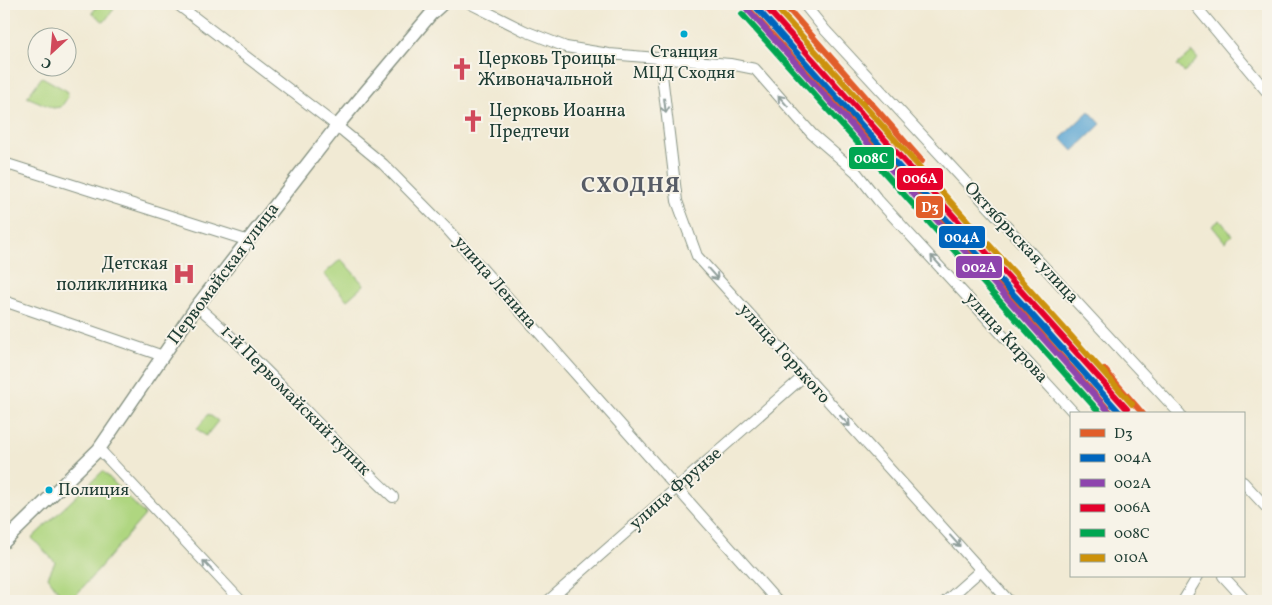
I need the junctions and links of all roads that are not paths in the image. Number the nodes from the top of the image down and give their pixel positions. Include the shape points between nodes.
1 (177, 4) edge
2 (442, 4) edge
3 (471, 4) edge
4 (804, 4) edge
5 (1194, 4) edge
6 (660, 58) junction
7 (1268, 93) edge
8 (337, 126) junction
9 (4, 163) edge
10 (249, 241) junction
11 (4, 301) edge
12 (197, 306) junction
13 (164, 356) junction
14 (804, 376) junction
15 (1072, 412) edge
16 (1178, 412) edge
17 (98, 449) junction
18 (1244, 483) edge
19 (676, 488) junction
20 (393, 497) dead end
21 (1268, 509) edge
22 (4, 542) edge
23 (981, 570) junction
24 (1197, 578) edge
25 (1225, 578) edge
26 (241, 601) edge
27 (548, 601) edge
28 (777, 601) edge
29 (946, 601) edge
30 (1009, 601) edge
31 (1183, 601) edge
32 (1246, 601) edge

1 - 8 street, улица Ленина
2 - 8 main road, Первомайская улица
3 - 6 street, улица Кирова via 566,46
4 - 16 street, Октябрьская улица via 838,45
5 - 7 street
6 -> 14 street, улица Горького via 677,201 697,256
15 -> 6 street, улица Кирова via 856,172 812,134 754,69
8 - 10 main road, Первомайская улица
8 - 19 street, улица Ленина via 384,164 445,226
9 - 10 street
10 - 12 main road, Первомайская улица
11 - 13 street
12 - 13 main road, Первомайская улица
12 - 20 street, 1-й Первомайский тупик via 246,349
13 - 17 main road, Первомайская улица
14 - 19 street, улица Фрунзе
14 -> 23 street, улица Горького
17 - 22 main road, Первомайская улица
26 -> 17 street
18 - 21 street
19 - 27 street, улица Фрунзе
19 - 28 street, улица Ленина
23 - 29 street
23 - 30 street, улица Горького
24 - 31 street
25 - 32 street

